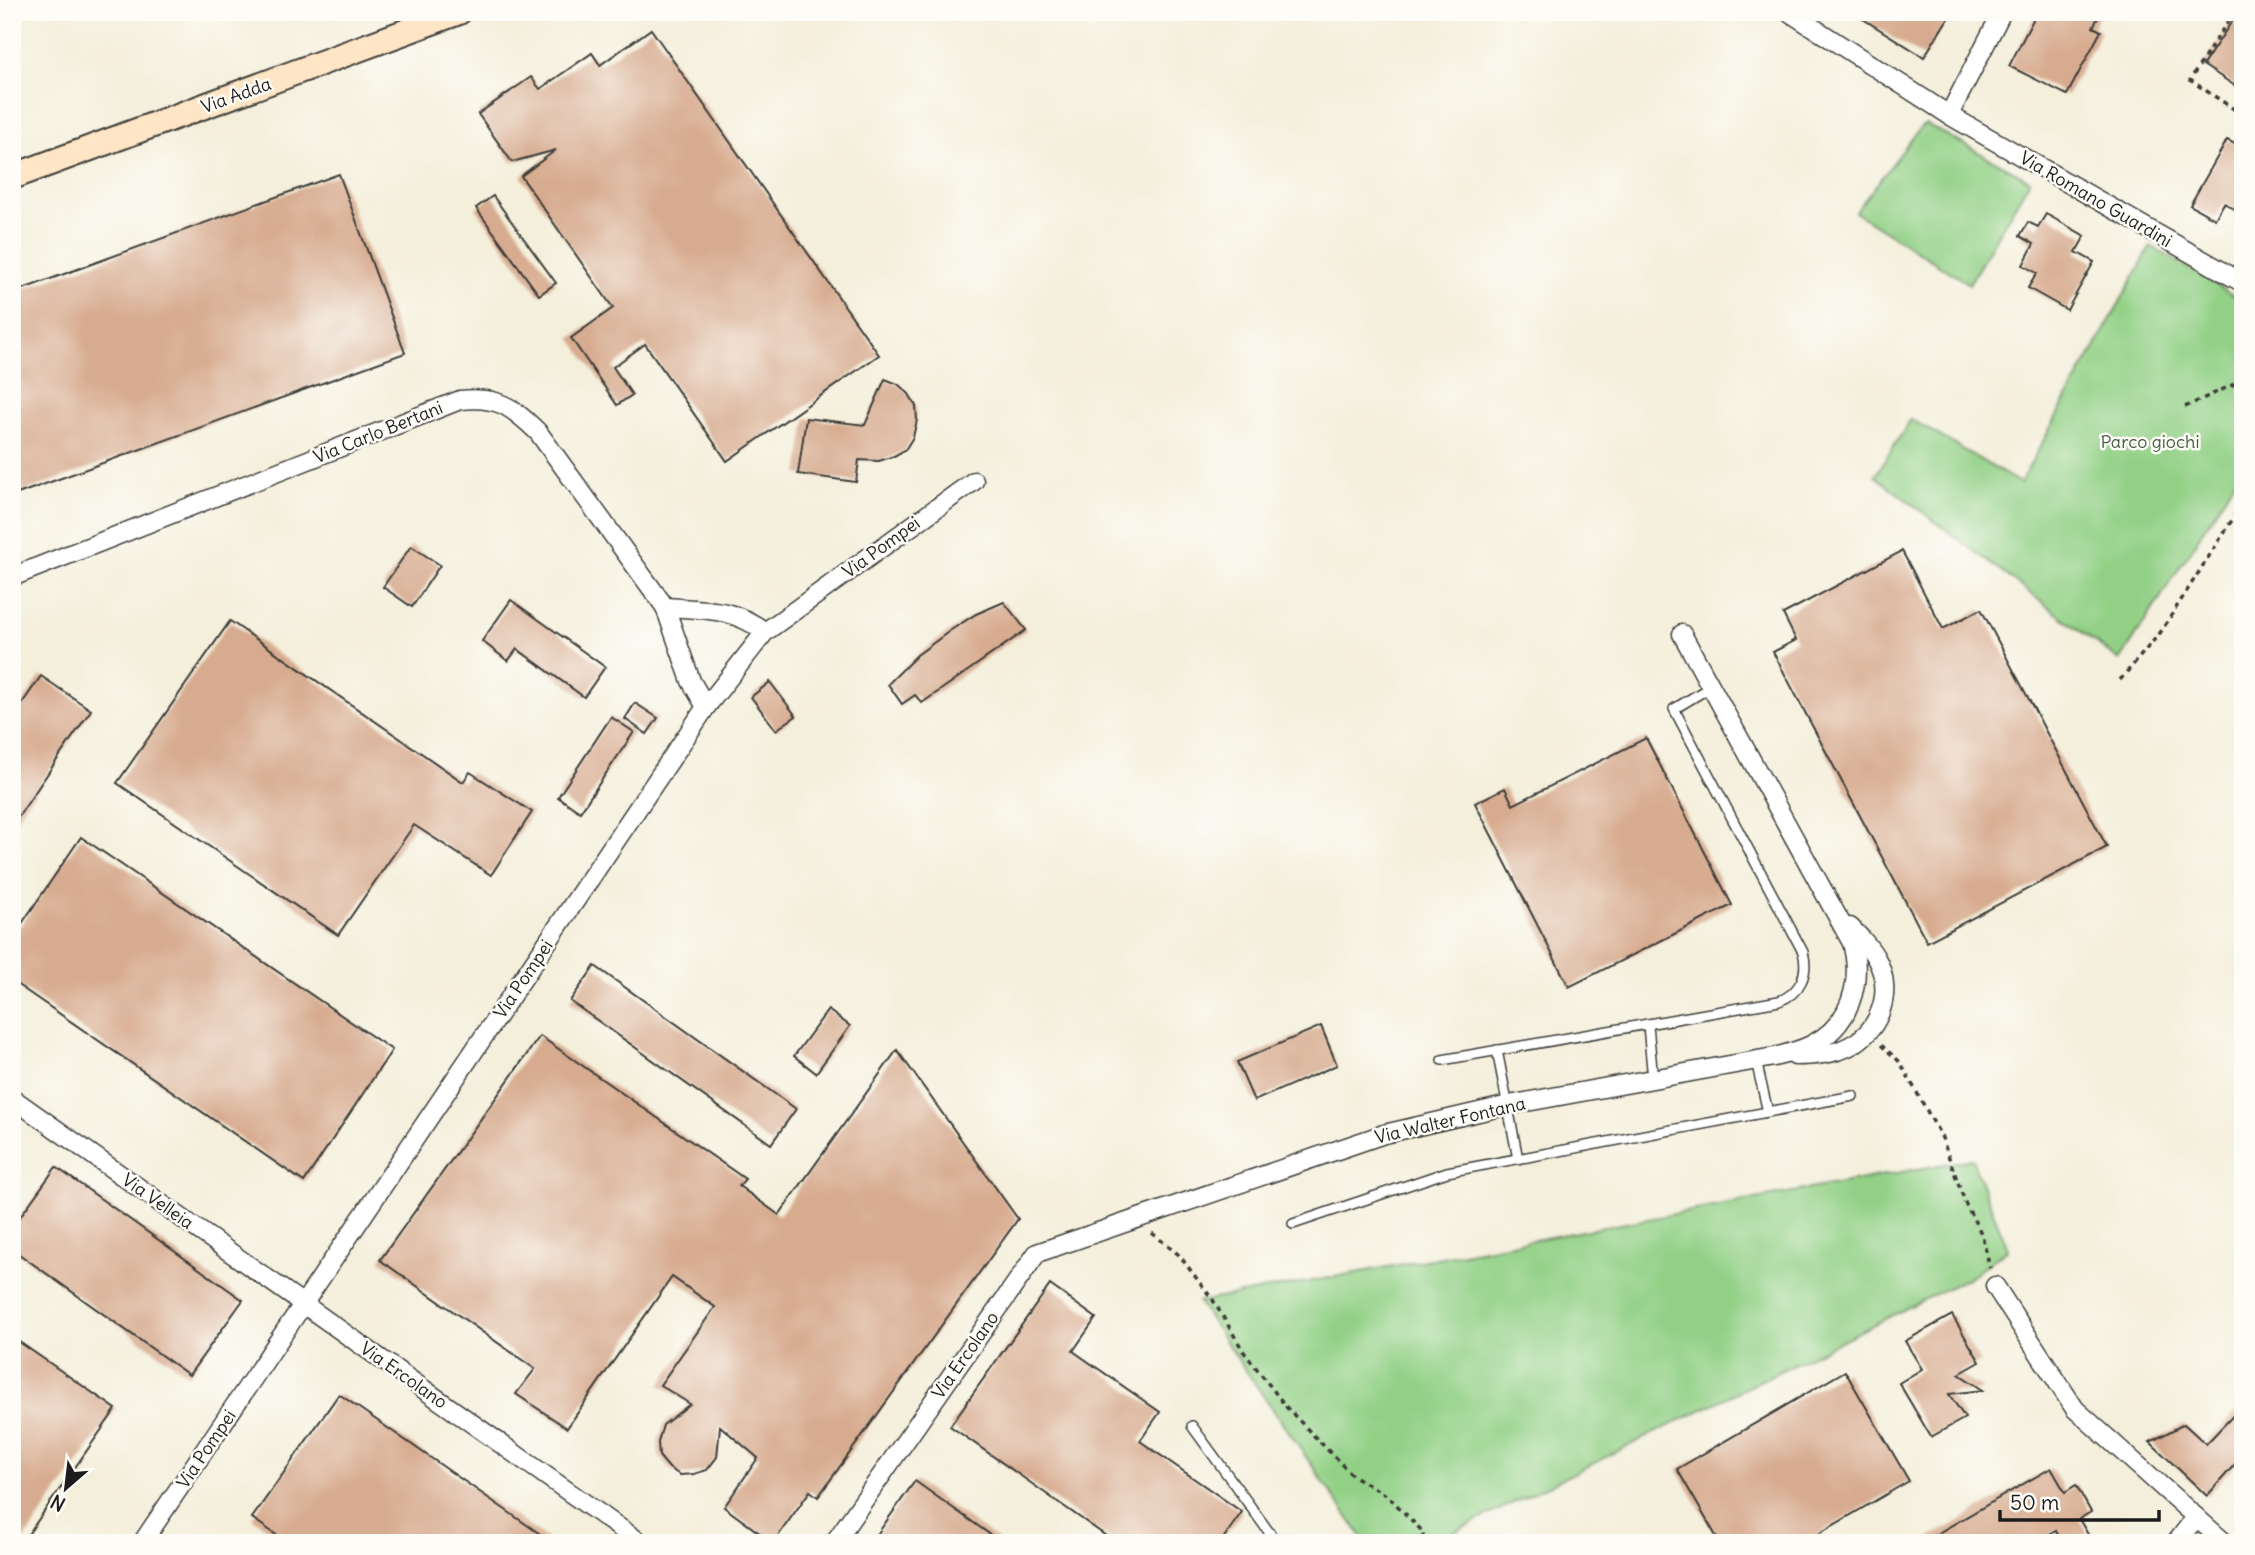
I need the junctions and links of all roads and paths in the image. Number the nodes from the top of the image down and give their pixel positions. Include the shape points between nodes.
1 (459, 12) edge
2 (1789, 12) edge
3 (2002, 12) edge
4 (2234, 12) edge
5 (1949, 115) junction
6 (2243, 115) edge
7 (12, 177) edge
8 (2243, 283) edge
9 (2243, 380) edge
10 (2185, 407) dead end
11 (974, 481) dead end
12 (2243, 503) edge
13 (12, 577) edge
14 (665, 607) junction
15 (765, 632) junction
16 (1682, 634) dead end
17 (2120, 680) dead end
18 (1712, 686) junction
19 (706, 707) junction
20 (1834, 908) junction
21 (1648, 1025) junction
22 (1865, 1035) junction
23 (1497, 1050) junction
24 (1774, 1057) junction
25 (1442, 1060) dead end
26 (1756, 1061) junction
27 (1653, 1080) junction
28 (1853, 1096) dead end
29 (12, 1098) edge
30 (1509, 1105) junction
31 (1768, 1112) junction
32 (1518, 1159) junction
33 (1136, 1220) junction
34 (1293, 1224) dead end
35 (1995, 1286) joint
36 (303, 1304) junction
37 (1192, 1426) dead end
38 (2196, 1517) junction
39 (142, 1543) edge
40 (641, 1543) edge
41 (834, 1543) edge
42 (1277, 1543) edge
43 (1423, 1543) edge
44 (2176, 1543) edge
45 (2225, 1543) edge

1 - 7 main road, Via Adda
2 - 5 street, Via Romano Guardini
3 - 5 street
4 - 6 path via 2190,80
5 - 8 street, Via Romano Guardini
9 - 10 path
11 - 15 street, Via Pompei
12 - 17 path via 2160,633
13 - 14 street, Via Carlo Bertani via 460,400 482,398 522,416 538,432
14 - 15 street via 730,612
14 - 19 street, Via Carlo Bertani via 691,681
15 - 19 street, Via Pompei
16 - 18 street, Via Walter Fontana
18 - 20 street, Via Walter Fontana
18 - 21 lane via 1674,709 1803,952 1804,974 1795,991 1782,1000
19 - 36 street, Via Pompei
20 - 22 street, Via Walter Fontana via 1873,953 1884,983 1877,1020
20 - 24 street, Via Walter Fontana via 1856,957 1852,999 1838,1024 1822,1038
21 - 23 lane
21 - 27 lane
22 - 24 street, Via Walter Fontana via 1838,1051
22 - 35 path via 1900,1062 1942,1138 1982,1235
23 - 25 lane
23 - 30 lane
24 - 26 street, Via Walter Fontana
26 - 27 street, Via Walter Fontana
26 - 31 lane
27 - 30 street, Via Walter Fontana
28 - 31 lane
29 - 36 street, Via Velleia
30 - 32 lane
30 - 33 street, Via Walter Fontana via 1384,1134
31 - 32 lane
32 - 34 lane via 1447,1172
33 - 41 street, Via Ercolano via 1037,1253
33 - 43 path via 1179,1255 1287,1408 1352,1475 1388,1496 1423,1532
35 - 38 street via 2074,1409
36 - 39 street, Via Pompei
36 - 40 street, Via Ercolano
37 - 42 lane
38 - 44 street
38 - 45 street

